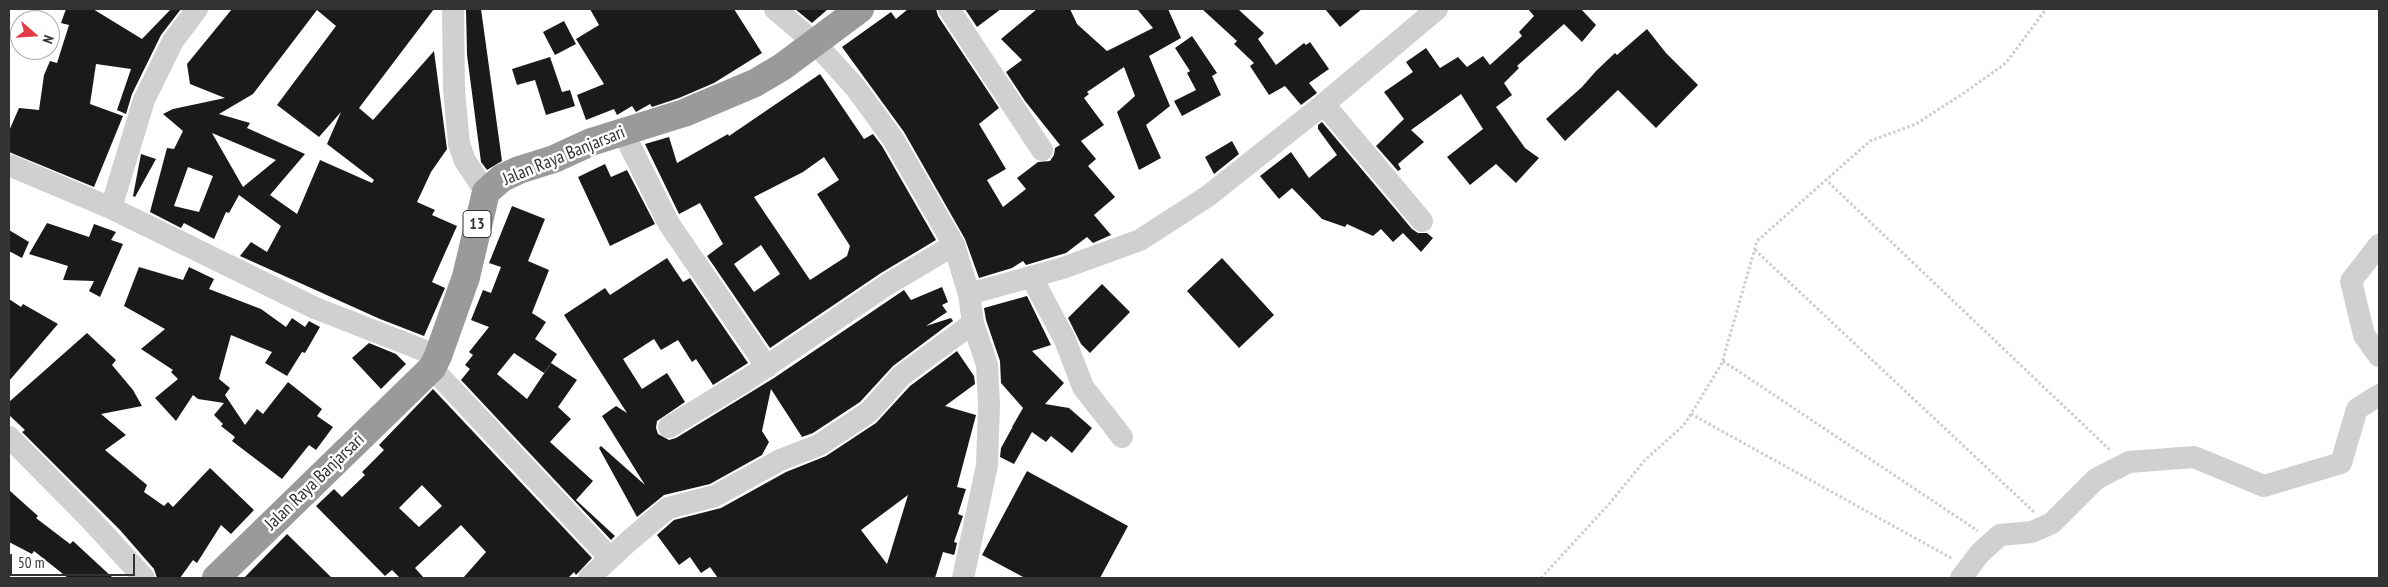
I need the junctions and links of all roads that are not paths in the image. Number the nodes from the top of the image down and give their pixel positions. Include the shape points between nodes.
1 (197, 9) edge
2 (453, 9) edge
3 (775, 9) edge
4 (860, 9) edge
5 (949, 9) edge
6 (1423, 13) edge
7 (815, 43) junction
8 (1324, 104) junction
9 (623, 132) junction
10 (1042, 150) dead end
11 (9, 165) edge
12 (486, 192) junction
13 (111, 208) junction
14 (1422, 221) dead end
15 (954, 245) junction
16 (2379, 245) edge
17 (1032, 278) junction
18 (969, 294) junction
19 (973, 324) junction
20 (2379, 356) edge
21 (435, 362) junction
22 (767, 367) junction
23 (2379, 395) edge
24 (669, 427) dead end
25 (9, 437) edge
26 (1122, 437) dead end
27 (619, 550) junction
28 (1965, 573) edge
29 (144, 578) edge
30 (216, 578) edge
31 (589, 578) edge
32 (963, 578) edge

1 - 13 street via 173,41 144,100
2 - 12 street via 454,90 459,144
3 - 7 street
4 - 7 highway, Jalan Raya Banjarsari / 13
5 - 10 street
6 - 8 street
7 - 9 highway, Jalan Raya Banjarsari / 13 via 782,67 733,93
7 - 15 street via 855,87 893,139
8 - 14 street
8 - 17 street via 1208,196 1140,240
9 - 12 highway, Jalan Raya Banjarsari / 13 via 519,170 502,178
9 - 22 street via 669,224
11 - 13 street
12 - 21 highway, Jalan Raya Banjarsari / 13 via 466,277
13 - 21 street via 315,308
15 - 18 street
15 - 22 street via 888,284
16 - 20 street via 2351,281 2364,335
17 - 18 street
17 - 26 street via 1065,340 1083,387
18 - 19 street
19 - 27 street via 901,376 869,412 819,445 780,460 715,496 668,508
19 - 32 street via 987,365 988,445 987,465
21 - 27 street
21 - 30 highway, Jalan Raya Banjarsari / 13
22 - 24 street
23 - 28 street via 2357,409 2341,463 2264,486 2194,456 2129,462 2096,479 2052,523 2032,532 2000,535 1980,553
25 - 29 street
27 - 31 street

